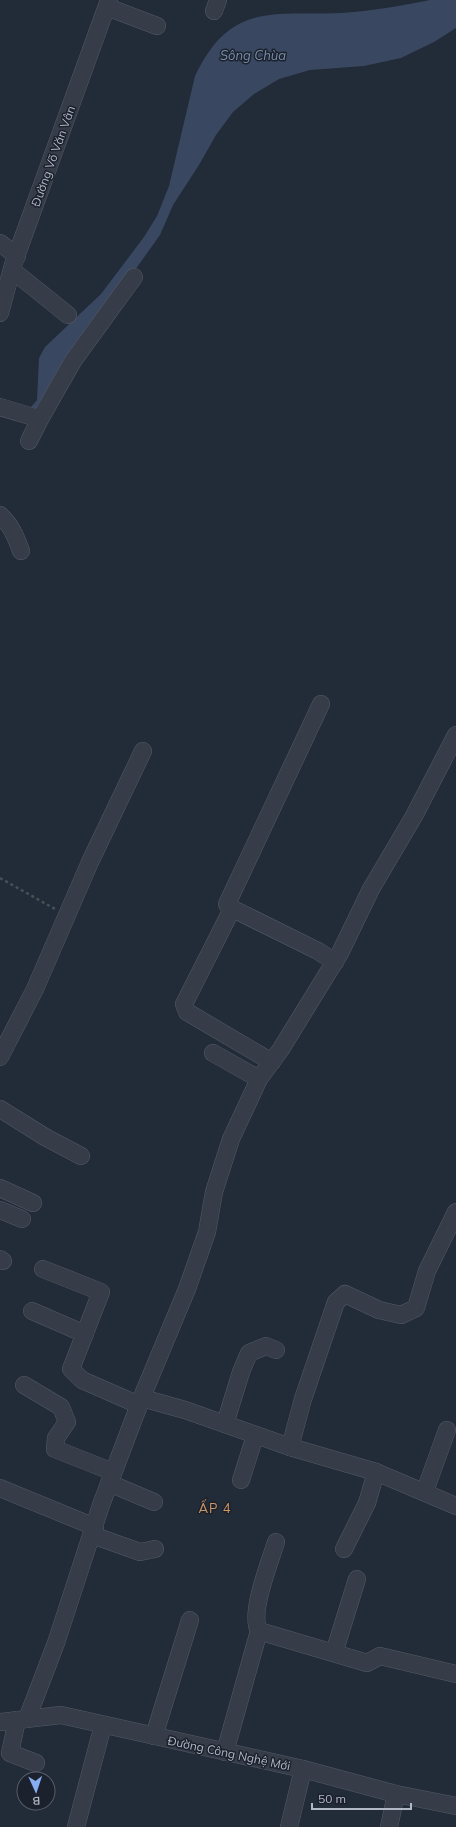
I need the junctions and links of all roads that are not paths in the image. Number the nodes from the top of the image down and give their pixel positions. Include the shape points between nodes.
1 (108, 3) edge
2 (157, 26) dead end
3 (0, 243) edge
4 (14, 263) junction
5 (134, 277) dead end
6 (0, 313) edge
7 (68, 315) dead end
8 (0, 407) edge
9 (40, 420) junction
10 (29, 442) dead end
11 (0, 515) edge
12 (21, 551) dead end
13 (321, 704) dead end
14 (456, 735) edge
15 (143, 751) dead end
16 (232, 909) junction
17 (335, 962) junction
18 (213, 1053) dead end
19 (0, 1057) edge
20 (272, 1062) junction
21 (259, 1079) junction
22 (0, 1109) edge
23 (81, 1156) dead end
24 (0, 1188) edge
25 (33, 1203) dead end
26 (0, 1210) edge
27 (456, 1212) edge
28 (22, 1219) dead end
29 (43, 1269) dead end
30 (32, 1311) dead end
31 (85, 1334) junction
32 (276, 1350) dead end
33 (24, 1385) dead end
34 (141, 1401) junction
35 (225, 1424) junction
36 (447, 1430) dead end
37 (255, 1436) junction
38 (290, 1447) junction
39 (376, 1472) junction
40 (111, 1478) junction
41 (241, 1480) dead end
42 (0, 1488) edge
43 (425, 1491) junction
44 (154, 1502) dead end
45 (456, 1506) edge
46 (93, 1531) junction
47 (276, 1542) dead end
48 (156, 1549) dead end
49 (344, 1549) dead end
50 (357, 1579) dead end
51 (190, 1620) dead end
52 (259, 1631) junction
53 (334, 1653) junction
54 (456, 1674) edge
55 (9, 1722) edge
56 (103, 1725) junction
57 (154, 1736) junction
58 (225, 1752) junction
59 (36, 1763) dead end
60 (303, 1769) junction
61 (396, 1794) junction
62 (456, 1806) edge
63 (76, 1827) edge
64 (289, 1827) edge
65 (389, 1827) edge

1 - 2 street
1 - 4 street, Đường Võ Văn Vân
3 - 4 street
4 - 6 street, Đường Võ Văn Vân
4 - 7 street
5 - 9 street via 73,361
8 - 9 street
9 - 10 street
11 - 12 street via 8,523
13 - 16 street via 228,900 227,904
14 - 17 street via 414,816 371,889
15 - 19 street via 35,988
16 - 17 street via 318,951
16 - 20 street via 184,1004 184,1009
17 - 20 street
18 - 21 street
20 - 21 street
21 - 34 street via 231,1139 214,1192 207,1232 187,1289
22 - 23 street
24 - 25 street
26 - 28 street
27 - 38 street via 427,1271 416,1308 401,1315 379,1310 345,1294 336,1302 303,1399
29 - 31 street via 101,1292
30 - 31 street
31 - 34 street via 71,1369 82,1380
32 - 35 street via 266,1346 249,1353
33 - 40 street via 61,1407 67,1422 56,1438 55,1449
34 - 35 street via 184,1410
34 - 40 street
35 - 37 street
36 - 43 street
37 - 38 street
37 - 41 street
38 - 39 street
39 - 43 street
39 - 49 street via 367,1503
40 - 44 street
40 - 46 street
42 - 46 street
43 - 45 street
46 - 48 street via 140,1552
46 - 55 street via 56,1643
47 - 52 street via 260,1594 256,1616
50 - 53 street
51 - 57 street
52 - 53 street
52 - 58 street
53 - 54 street via 367,1663 380,1656
55 - 56 street, Đường Công Nghệ Mới via 61,1715
55 - 59 street via 10,1753
56 - 57 street, Đường Công Nghệ Mới
56 - 63 street
57 - 58 street, Đường Công Nghệ Mới
58 - 60 street, Đường Công Nghệ Mới
60 - 61 street, Đường Công Nghệ Mới
60 - 64 street
61 - 62 street, Đường Công Nghệ Mới
61 - 65 street

